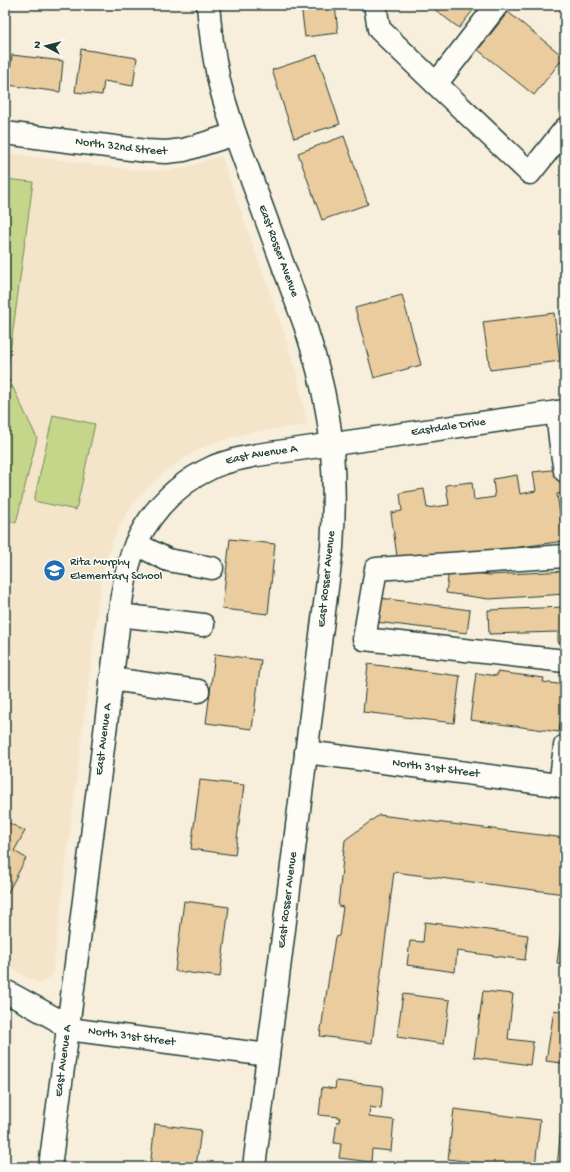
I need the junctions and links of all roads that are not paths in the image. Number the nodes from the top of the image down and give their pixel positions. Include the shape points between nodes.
1 (208, 5) edge
2 (375, 5) edge
3 (497, 5) edge
4 (436, 84) junction
5 (565, 128) edge
6 (5, 133) edge
7 (234, 134) junction
8 (561, 411) edge
9 (332, 444) junction
10 (565, 471) edge
11 (136, 544) junction
12 (565, 556) edge
13 (212, 568) dead end
14 (119, 615) junction
15 (203, 625) dead end
16 (565, 661) edge
17 (111, 679) junction
18 (198, 691) dead end
19 (565, 746) edge
20 (306, 752) junction
21 (563, 786) edge
22 (5, 991) edge
23 (68, 1029) junction
24 (268, 1055) junction
25 (50, 1167) edge
26 (254, 1167) edge

1 - 7 street, East Rosser Avenue via 218,77
2 - 4 street via 379,29
3 - 4 street
4 - 5 street via 530,173
6 - 7 street, North 32nd Street via 166,152 184,150
7 - 9 street, East Rosser Avenue via 307,332 321,382
8 - 9 street, Eastdale Drive
8 - 10 street via 561,447
9 - 11 street, East Avenue A via 257,455 213,467 190,479 165,499 150,518
9 - 20 street, East Rosser Avenue via 332,548
11 - 13 street via 168,560
11 - 14 street, East Avenue A via 127,569
12 - 16 street via 376,569 364,639
14 - 15 street
14 - 17 street, East Avenue A
17 - 18 street
17 - 23 street, East Avenue A
19 - 21 street
20 - 21 street, North 31st Street
20 - 24 street, East Rosser Avenue
22 - 23 street, North 31st Street via 56,1019
23 - 24 street, North 31st Street
23 - 25 street, East Avenue A
24 - 26 street, East Rosser Avenue

